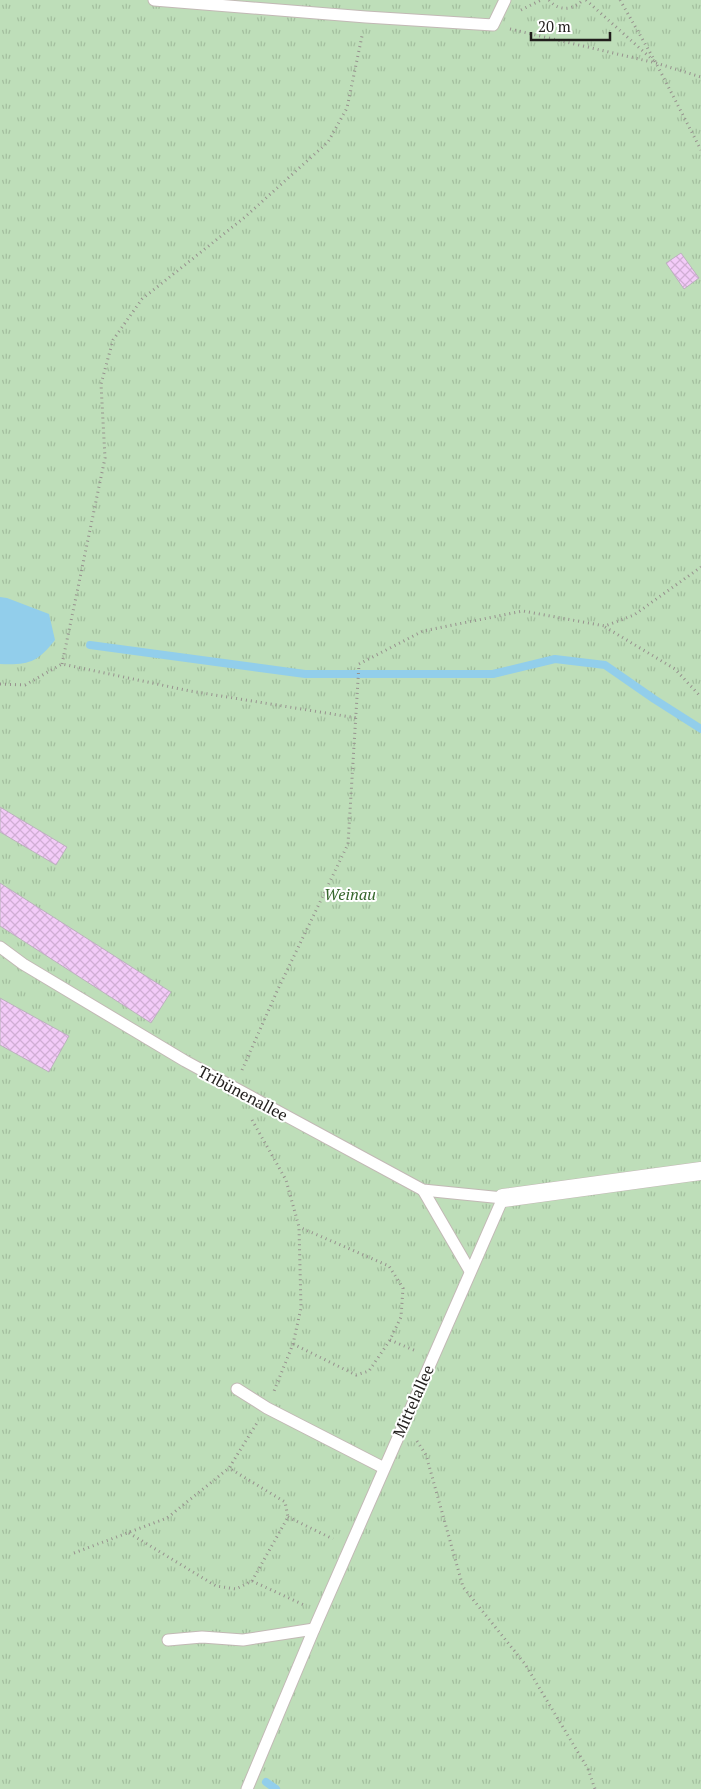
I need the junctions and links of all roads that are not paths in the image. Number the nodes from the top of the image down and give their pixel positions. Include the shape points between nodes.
1 (154, 0) edge
2 (504, 0) edge
3 (0, 947) edge
4 (701, 1171) edge
5 (423, 1190) junction
6 (503, 1198) junction
7 (470, 1271) junction
8 (236, 1390) dead end
9 (384, 1468) junction
10 (314, 1629) junction
11 (168, 1640) dead end
12 (247, 1789) edge

1 - 2 lane via 493,25
3 - 5 lane, Tribünenallee via 184,1061
4 - 6 street
5 - 6 lane, Tribünenallee
5 - 7 lane
6 - 7 lane, Mittelallee
7 - 9 lane, Mittelallee
8 - 9 lane
9 - 10 lane, Mittelallee
10 - 11 lane via 243,1640 202,1637
10 - 12 lane, Mittelallee

